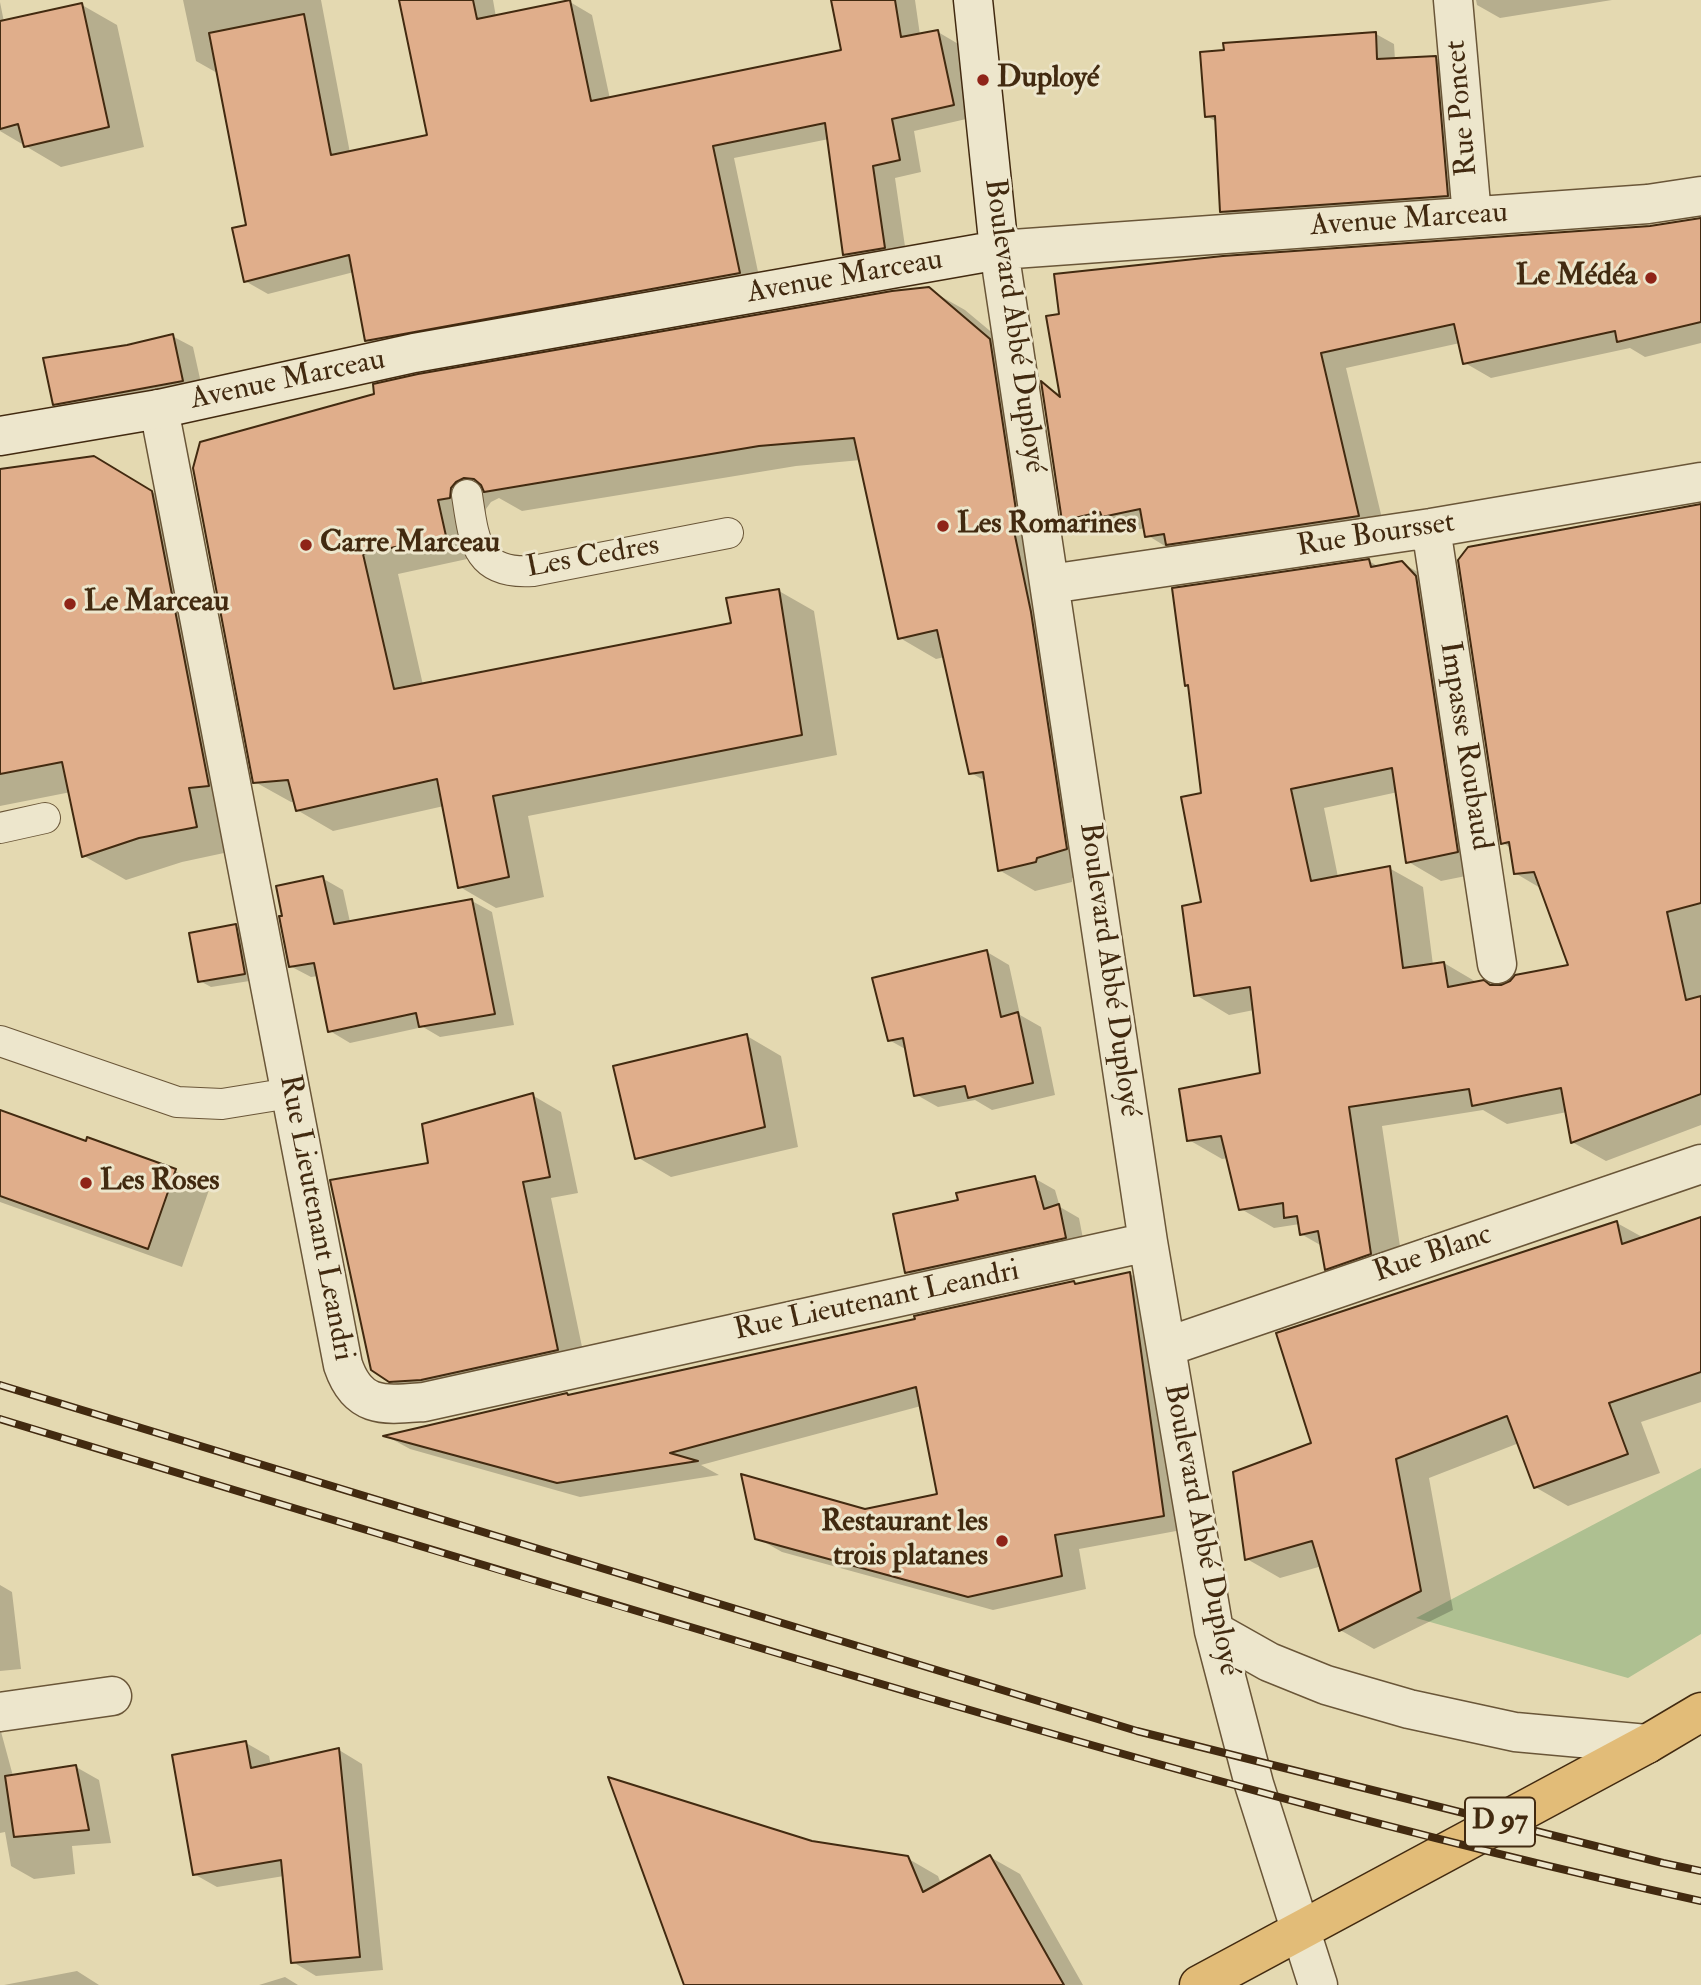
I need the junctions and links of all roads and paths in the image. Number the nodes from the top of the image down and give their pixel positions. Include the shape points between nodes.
1 (973, 0) edge
2 (1453, 0) edge
3 (1701, 196) edge
4 (1472, 216) junction
5 (999, 250) junction
6 (159, 410) junction
7 (0, 436) edge
8 (1701, 482) edge
9 (467, 495) dead end
10 (1431, 528) junction
11 (729, 533) dead end
12 (1050, 584) junction
13 (46, 818) dead end
14 (0, 828) edge
15 (1497, 964) dead end
16 (0, 1041) edge
17 (290, 1093) junction
18 (1701, 1164) edge
19 (1149, 1242) junction
20 (1166, 1347) junction
21 (1214, 1631) junction
22 (111, 1696) dead end
23 (0, 1712) edge
24 (1701, 1712) edge
25 (1647, 1744) junction
26 (1298, 1930) junction
27 (1199, 1985) edge
28 (1318, 1985) edge

1 - 5 street, Boulevard Abbé Duployé
2 - 4 street, Rue Poncet
3 - 4 street, Avenue Marceau
4 - 5 street, Avenue Marceau
5 - 6 street, Avenue Marceau via 442,361
5 - 12 street, Boulevard Abbé Duployé
6 - 7 street, Avenue Marceau
6 - 17 street, Rue Lieutenant Leandri
8 - 10 street, Rue Boursset
9 - 11 lane, Les Cedres via 475,544 492,565 504,570 533,572
10 - 12 street, Rue Boursset
10 - 15 street, Impasse Roubaud
12 - 19 street, Boulevard Abbé Duployé
13 - 14 lane
16 - 17 lane via 177,1102 222,1104
17 - 19 street, Rue Lieutenant Leandri via 342,1365 359,1393 381,1404 424,1402
18 - 20 street, Rue Blanc
19 - 20 street, Boulevard Abbé Duployé
20 - 21 street, Boulevard Abbé Duployé
21 - 25 street via 1269,1662 1326,1685 1409,1709 1514,1732
21 - 26 street, Boulevard Abbé Duployé
22 - 23 street
24 - 25 main road, D 97
25 - 26 main road, D 97
26 - 27 main road, D 97
26 - 28 street, Boulevard Abbé Duployé

